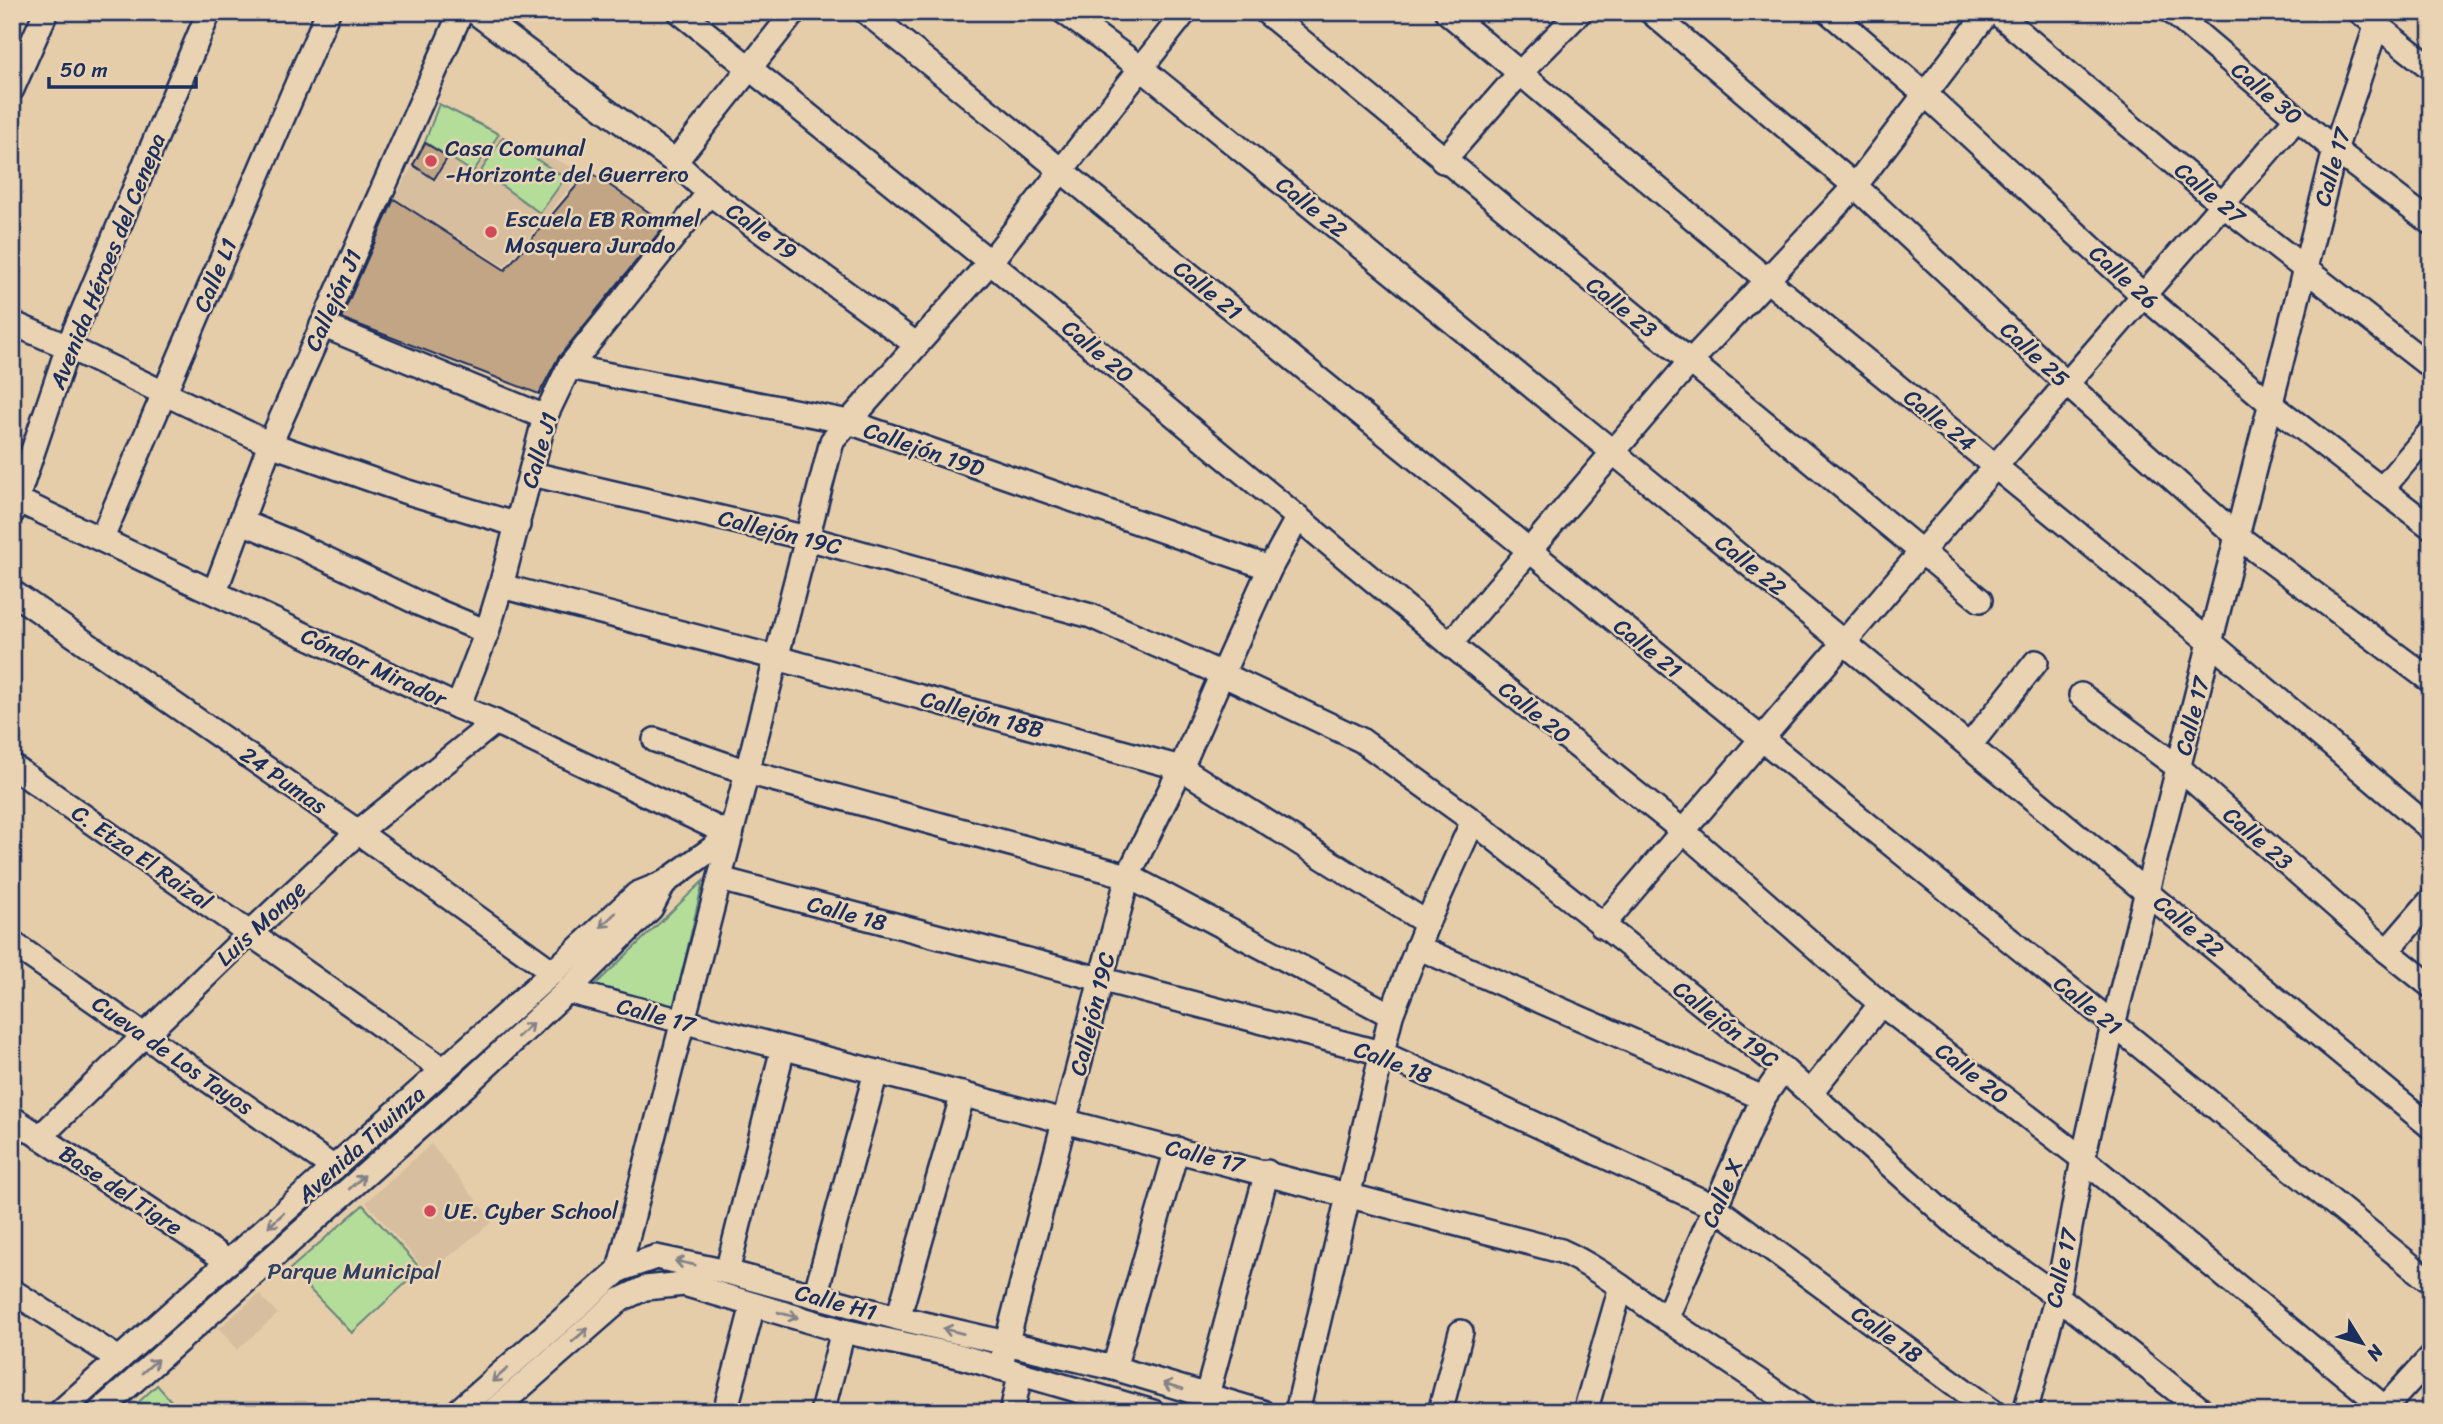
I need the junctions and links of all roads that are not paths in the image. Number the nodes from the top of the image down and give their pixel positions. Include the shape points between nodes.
1 (46, 12) edge
2 (209, 12) edge
3 (328, 12) edge
4 (461, 12) edge
5 (475, 12) edge
6 (680, 12) edge
7 (794, 12) edge
8 (866, 12) edge
9 (1064, 12) edge
10 (1185, 12) edge
11 (1266, 12) edge
12 (1447, 12) edge
13 (1580, 12) edge
14 (1651, 12) edge
15 (1829, 12) edge
16 (1988, 12) edge
17 (1996, 12) edge
18 (2172, 12) edge
19 (2373, 17) edge
20 (1141, 68) junction
21 (2431, 68) edge
22 (750, 69) junction
23 (1520, 72) junction
24 (12, 89) edge
25 (1926, 95) junction
26 (2297, 118) junction
27 (2335, 150) junction
28 (1443, 161) junction
29 (675, 162) junction
30 (1061, 171) junction
31 (1855, 186) junction
32 (709, 193) junction
33 (2223, 205) junction
34 (2431, 223) edge
35 (990, 262) junction
36 (2305, 269) junction
37 (1767, 280) junction
38 (2144, 296) junction
39 (12, 323) edge
40 (322, 325) junction
41 (917, 345) junction
42 (68, 347) junction
43 (1689, 363) junction
44 (569, 367) junction
45 (2431, 367) edge
46 (2068, 385) junction
47 (165, 394) junction
48 (2271, 404) junction
49 (545, 417) junction
50 (849, 422) junction
51 (2431, 431) edge
52 (270, 444) junction
53 (1613, 452) junction
54 (1997, 466) junction
55 (532, 474) junction
56 (2382, 489) junction
57 (15, 507) edge
58 (1297, 517) junction
59 (242, 522) junction
60 (518, 524) junction
61 (2431, 527) edge
62 (2237, 536) junction
63 (102, 538) junction
64 (807, 538) junction
65 (1529, 551) junction
66 (1922, 551) junction
67 (1270, 568) junction
68 (502, 586) junction
69 (215, 591) junction
70 (12, 592) edge
71 (1980, 600) dead end
72 (487, 632) junction
73 (2210, 642) junction
74 (1450, 643) junction
75 (1845, 643) junction
76 (777, 658) junction
77 (2036, 662) dead end
78 (1222, 674) junction
79 (2431, 681) edge
80 (2081, 695) dead end
81 (458, 707) junction
82 (495, 722) junction
83 (655, 740) dead end
84 (1762, 740) junction
85 (1970, 745) junction
86 (12, 766) edge
87 (1181, 768) junction
88 (2179, 768) junction
89 (747, 772) junction
90 (1473, 821) junction
91 (2431, 829) edge
92 (1683, 831) junction
93 (358, 832) junction
94 (731, 835) junction
95 (1128, 876) junction
96 (720, 879) junction
97 (664, 883) junction
98 (2147, 891) junction
99 (2431, 901) edge
100 (1427, 923) junction
101 (1602, 926) junction
102 (250, 933) junction
103 (12, 943) edge
104 (1418, 947) junction
105 (2387, 951) junction
106 (553, 972) junction
107 (1099, 981) junction
108 (2431, 986) edge
109 (567, 991) junction
110 (1881, 1004) junction
111 (1391, 1015) junction
112 (683, 1023) junction
113 (2113, 1025) junction
114 (144, 1035) junction
115 (783, 1048) junction
116 (1381, 1053) junction
117 (1783, 1069) junction
118 (444, 1070) junction
119 (876, 1072) junction
120 (1810, 1093) junction
121 (963, 1094) junction
122 (1763, 1098) junction
123 (12, 1118) edge
124 (1065, 1121) junction
125 (2431, 1127) edge
126 (40, 1137) junction
127 (1177, 1149) junction
128 (2082, 1158) junction
129 (334, 1168) junction
130 (1267, 1172) junction
131 (1348, 1193) junction
132 (1715, 1207) junction
133 (229, 1262) junction
134 (619, 1270) junction
135 (727, 1272) junction
136 (2431, 1282) edge
137 (1621, 1287) junction
138 (12, 1291) edge
139 (815, 1296) junction
140 (2057, 1296) junction
141 (753, 1305) junction
142 (898, 1318) junction
143 (1666, 1319) junction
144 (843, 1331) junction
145 (1461, 1332) dead end
146 (1008, 1344) junction
147 (2431, 1357) edge
148 (119, 1359) junction
149 (1114, 1368) junction
150 (1010, 1371) junction
151 (1207, 1395) junction
152 (1109, 1406) edge
153 (2386, 1410) edge
154 (1260, 1411) edge
155 (60, 1412) edge
156 (99, 1412) edge
157 (457, 1412) edge
158 (492, 1412) edge
159 (725, 1412) edge
160 (822, 1412) edge
161 (1012, 1412) edge
162 (1153, 1412) edge
163 (1297, 1412) edge
164 (1440, 1412) edge
165 (1585, 1412) edge
166 (1803, 1412) edge
167 (1993, 1412) edge
168 (2025, 1412) edge
169 (2204, 1412) edge

1 - 24 street
2 - 42 street, Avenida Héroes del Cenepa
3 - 47 street, Calle L1
4 - 40 street, Callejón J1
5 - 29 street, Calle 19
6 - 22 street, Calle 20
7 - 22 street
8 - 30 street, Calle 21
9 - 20 street, Calle 22
10 - 20 street
11 - 28 street, Calle 23
12 - 23 street, Calle 24
13 - 23 street
14 - 31 street, Calle 25
15 - 25 street, Calle 26
16 - 25 street
17 - 33 street, Calle 27
18 - 26 street, Calle 30
19 - 21 street
19 - 27 street, Calle 17
20 - 30 street
20 - 53 street, Calle 22
22 - 29 street
22 - 35 street, Calle 20
23 - 28 street
23 - 37 street, Calle 24
25 - 31 street
25 - 38 street, Calle 26
26 - 27 street, Calle 30
26 - 33 street
27 - 34 street, Calle 30
27 - 36 street, Calle 17
28 - 43 street, Calle 23
29 - 32 street, Calle 19
30 - 35 street
30 - 65 street, Calle 21
31 - 37 street
31 - 46 street, Calle 25
32 - 41 street, Calle 19
32 - 44 street, Calle J1
33 - 36 street, Calle 27
33 - 38 street
35 - 41 street
35 - 58 street, Calle 20
36 - 45 street, Calle 27
36 - 48 street, Calle 17
37 - 43 street
37 - 54 street, Calle 24
38 - 46 street
38 - 48 street, Calle 26
39 - 42 street
40 - 49 street
40 - 52 street, Callejón J1
41 - 50 street
42 - 47 street
42 - 57 street, Avenida Héroes del Cenepa
43 - 53 street
43 - 66 street, Calle 23
44 - 49 street, Calle J1
44 - 50 street, Callejón 19D
46 - 54 street
46 - 62 street, Calle 25
47 - 52 street
47 - 63 street, Calle L1
48 - 56 street, Calle 26
48 - 62 street, Calle 17
49 - 55 street, Calle J1
50 - 64 street via 832,441
50 - 67 street, Callejón 19D
51 - 56 street
52 - 59 street, Callejón J1
52 - 60 street via 404,491
53 - 65 street
53 - 75 street, Calle 22
54 - 66 street
54 - 73 street, Calle 24
55 - 60 street, Calle J1
55 - 64 street, Callejón 19C
56 - 61 street, Calle 26
57 - 63 street, Cóndor Mirador
58 - 67 street
58 - 74 street, Calle 20
59 - 69 street, Callejón J1
59 - 72 street
60 - 68 street, Calle J1
62 - 73 street, Calle 17
62 - 79 street, Calle 25
63 - 69 street, Cóndor Mirador
64 - 76 street
64 - 78 street, Callejón 19C via 1091,616
65 - 74 street
65 - 84 street, Calle 21
66 - 71 street, Calle 23
66 - 75 street
67 - 78 street
68 - 72 street, Calle J1
68 - 76 street, Callejón 18B
69 - 81 street, Cóndor Mirador
70 - 93 street, 24 Pumas
72 - 81 street, Calle J1
73 - 88 street, Calle 17
73 - 91 street, Calle 24
74 - 92 street, Calle 20
75 - 84 street
75 - 85 street, Calle 22
76 - 87 street, Callejón 18B
76 - 89 street
77 - 85 street
78 - 87 street, Callejón 19C
78 - 90 street, Callejón 19C via 1361,740
80 - 88 street, Calle 23
81 - 82 street, Cóndor Mirador
82 - 93 street, Luis Monge
82 - 94 street, Cóndor Mirador
83 - 89 street
84 - 92 street
84 - 113 street, Calle 21
85 - 98 street, Calle 22
86 - 102 street, C. Etza El Raizal
87 - 95 street, Callejón 19C
87 - 100 street, Callejón 18B
88 - 98 street, Calle 17
88 - 105 street, Calle 23
89 - 94 street
89 - 95 street
90 - 100 street
90 - 101 street, Callejón 19C
92 - 101 street
92 - 110 street, Calle 20
93 - 102 street, Luis Monge
93 - 106 street, 24 Pumas
94 - 96 street
94 - 97 street, Avenida Tiwinza
95 - 107 street, Callejón 19C
95 - 111 street
96 - 107 street, Calle 18
96 - 112 street
97 -> 106 street, Avenida Tiwinza via 637,894
97 - 109 street, Avenida Tiwinza via 652,908
98 - 113 street, Calle 17
98 - 125 street, Calle 22
99 - 105 street
100 - 104 street
101 - 117 street, Callejón 19C
102 - 114 street, Luis Monge
102 - 118 street, C. Etza El Raizal
103 - 114 street, Cueva de Los Tayos
104 - 111 street
104 - 122 street
105 - 108 street, Calle 23
106 - 118 street, Avenida Tiwinza
107 - 116 street, Calle 18
107 - 124 street, Callejón 19C
109 - 112 street, Calle 17
156 -> 109 street, Avenida Tiwinza
110 - 120 street
110 - 128 street, Calle 20
111 - 116 street
112 - 115 street, Calle 17
112 - 134 street
113 - 128 street, Calle 17
113 - 136 street, Calle 21
114 - 126 street, Luis Monge
114 - 129 street, Cueva de Los Tayos
115 - 119 street, Calle 17
115 - 135 street
116 - 131 street
116 - 132 street, Calle 18
117 - 120 street, Callejón 19C
117 - 122 street, Calle X
118 - 129 street, Avenida Tiwinza
119 - 121 street, Calle 17
119 - 139 street
120 - 140 street, Callejón 19C via 1956,1225
121 - 124 street, Calle 17
121 - 142 street
122 - 132 street, Calle X
123 - 126 street, Base del Tigre
124 - 127 street, Calle 17
124 - 146 street, Callejón 19C
126 - 133 street, Base del Tigre
127 - 130 street, Calle 17
127 - 149 street
128 - 140 street, Calle 17
128 - 153 street, Calle 20
129 -> 133 street, Avenida Tiwinza
130 - 131 street, Calle 17
130 - 151 street
131 - 137 street, Calle 17 via 1562,1251
131 - 163 street
132 - 143 street, Calle X
132 - 167 street, Calle 18
133 - 148 street, Avenida Tiwinza
135 -> 134 street, Calle H1 via 656,1257
134 -> 157 street, Calle H1
135 - 139 street, Calle H1
137 - 143 street, Calle 17
137 - 165 street
138 - 148 street
139 - 142 street, Calle H1
140 - 168 street, Calle 17
140 - 169 street, Callejón 19C
141 -> 144 street, Calle H1
158 -> 141 street, Calle H1 via 620,1300 645,1288 684,1284
141 - 159 street
146 -> 142 street, Calle H1
143 - 166 street, Calle 17
144 - 150 street, Calle H1
144 - 160 street
145 - 164 street
146 - 149 street, Calle H1
146 - 150 street, Callejón 19C
147 - 153 street
148 - 155 street, Avenida Tiwinza
151 -> 149 street, Calle H1
150 - 152 street, Calle H1
150 - 161 street, Callejón 19C
151 - 154 street, Calle H1
152 - 162 street, Calle H1

